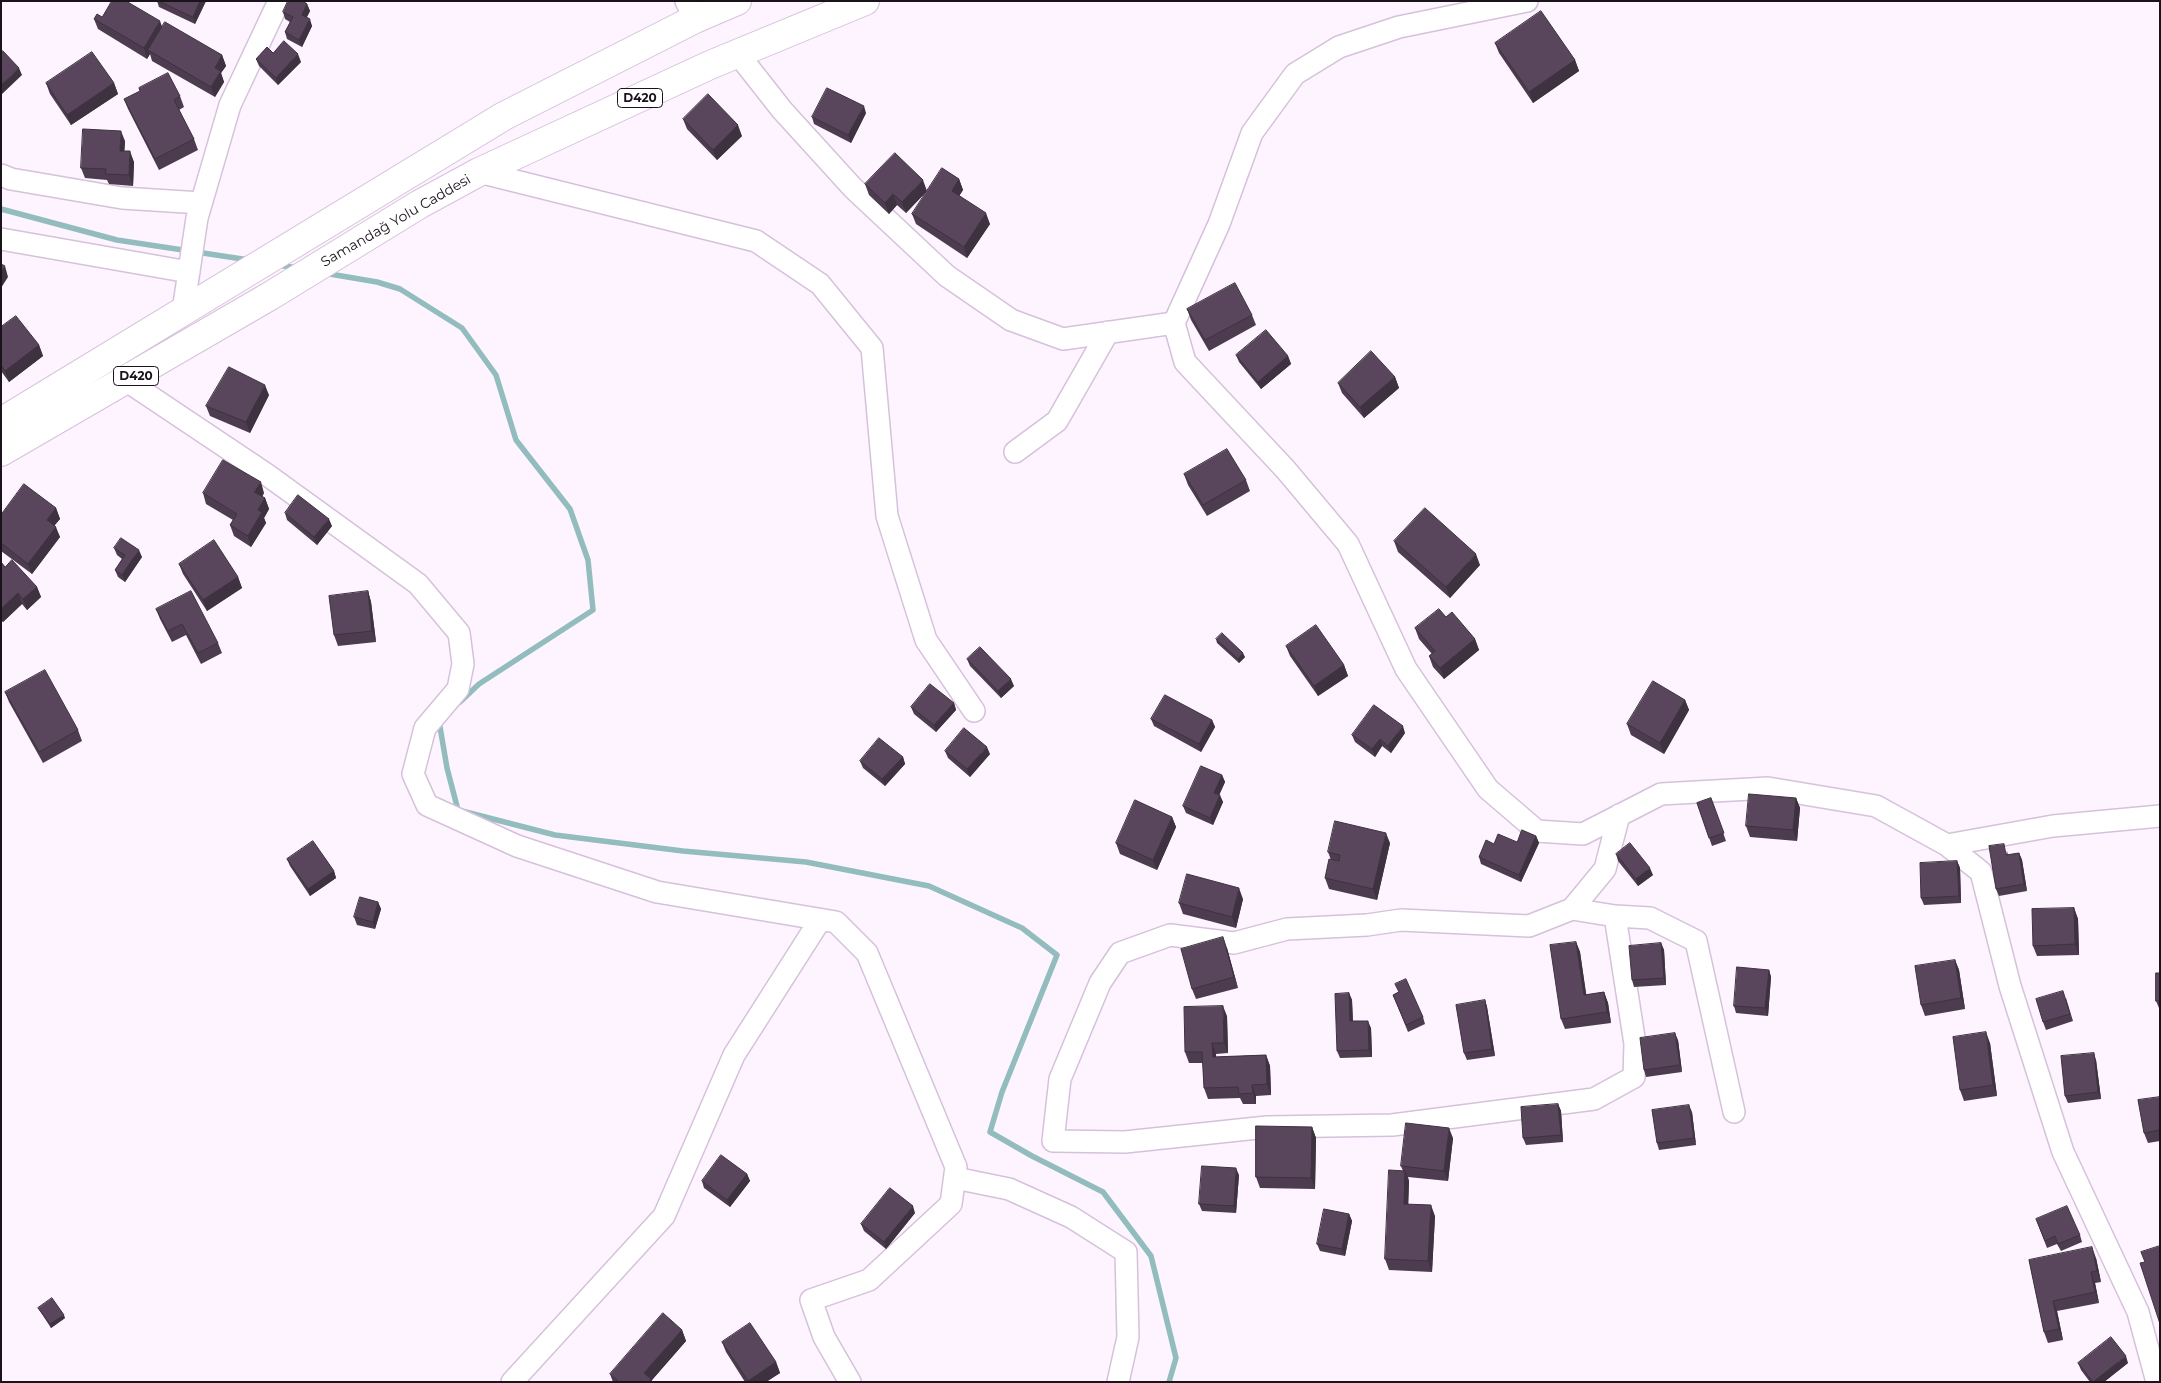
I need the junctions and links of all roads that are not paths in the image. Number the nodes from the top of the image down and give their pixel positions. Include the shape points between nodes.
1 (279, 1) edge
2 (737, 1) edge
3 (865, 1) edge
4 (1528, 1) edge
5 (691, 10) edge
6 (738, 54) junction
7 (480, 172) junction
8 (1, 175) edge
9 (202, 203) junction
10 (1, 239) edge
11 (190, 268) junction
12 (183, 311) junction
13 (1174, 322) junction
14 (1108, 332) junction
15 (127, 381) junction
16 (1, 422) edge
17 (1, 452) edge
18 (1015, 452) dead end
19 (974, 711) dead end
20 (1619, 815) junction
21 (2160, 816) edge
22 (1947, 846) junction
23 (1572, 908) junction
24 (1615, 916) junction
25 (820, 920) junction
26 (1734, 1112) dead end
27 (955, 1178) junction
28 (512, 1382) edge
29 (850, 1382) edge
30 (1118, 1382) edge
31 (2157, 1382) edge

1 - 9 street via 230,106
2 - 5 highway, D420
3 - 6 highway, Samandağ Yolu Caddesi / D420
4 - 13 street via 1399,27 1339,47 1295,74 1252,133 1219,224
5 - 12 highway, D420 via 504,116
6 - 7 highway, Samandağ Yolu Caddesi / D420
6 - 14 street via 782,110 853,188 947,276 1011,320 1063,339
7 - 15 highway, Samandağ Yolu Caddesi / D420 via 420,204
7 - 19 street via 756,241 820,284 872,348 887,516 926,640
8 - 9 street via 122,198
9 - 11 street
10 - 11 street
11 - 12 street
12 - 16 highway, D420
13 - 14 street
13 - 20 street via 1185,362 1286,470 1348,544 1406,669 1488,789 1537,831 1584,834
14 - 18 street via 1057,421
15 - 17 highway, Samandağ Yolu Caddesi / D420
15 - 25 street via 266,474 418,584 459,632 464,664 458,689 425,728 413,774 427,804 517,846 657,892
20 - 22 street via 1661,794 1768,788 1876,806
20 - 23 street via 1605,869
21 - 22 street via 2053,826
22 - 31 street via 1981,872 2010,986 2063,1152 2138,1312
23 - 24 street
23 - 24 street via 1529,926 1401,920 1287,929 1234,943 1170,935 1120,953 1100,983 1060,1079 1053,1141 1125,1142 1267,1127 1392,1125 1594,1099 1634,1077 1635,1044
24 - 26 street via 1650,918 1696,941
25 - 27 street via 836,922 867,953 956,1167
25 - 28 street via 734,1055 664,1216
27 - 29 street via 951,1204 869,1280 811,1300 824,1337
27 - 30 street via 1009,1189 1071,1217 1126,1252 1128,1337

